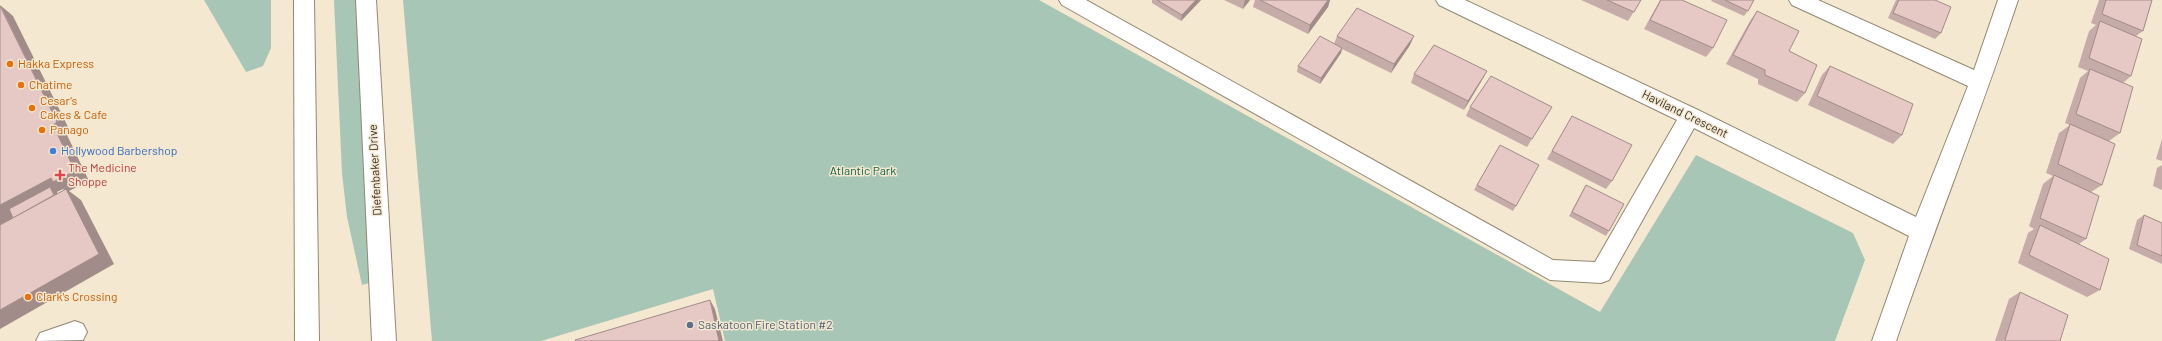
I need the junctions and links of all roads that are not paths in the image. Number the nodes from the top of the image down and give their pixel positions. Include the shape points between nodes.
1 (304, 0) edge
2 (366, 0) edge
3 (1069, 0) edge
4 (1446, 0) edge
5 (1799, 0) edge
6 (2008, 0) edge
7 (1980, 82) junction
8 (1690, 116) junction
9 (1922, 231) junction
10 (75, 332) dead end
11 (48, 341) edge
12 (308, 341) edge
13 (384, 341) edge
14 (1884, 341) edge

1 - 12 street
2 - 13 street, Diefenbaker Drive
3 - 8 street via 1550,270 1601,274
4 - 8 street, Haviland Crescent
5 - 7 street
6 - 7 street
7 - 9 street
8 - 9 street, Haviland Crescent
9 - 14 street
10 - 11 street

